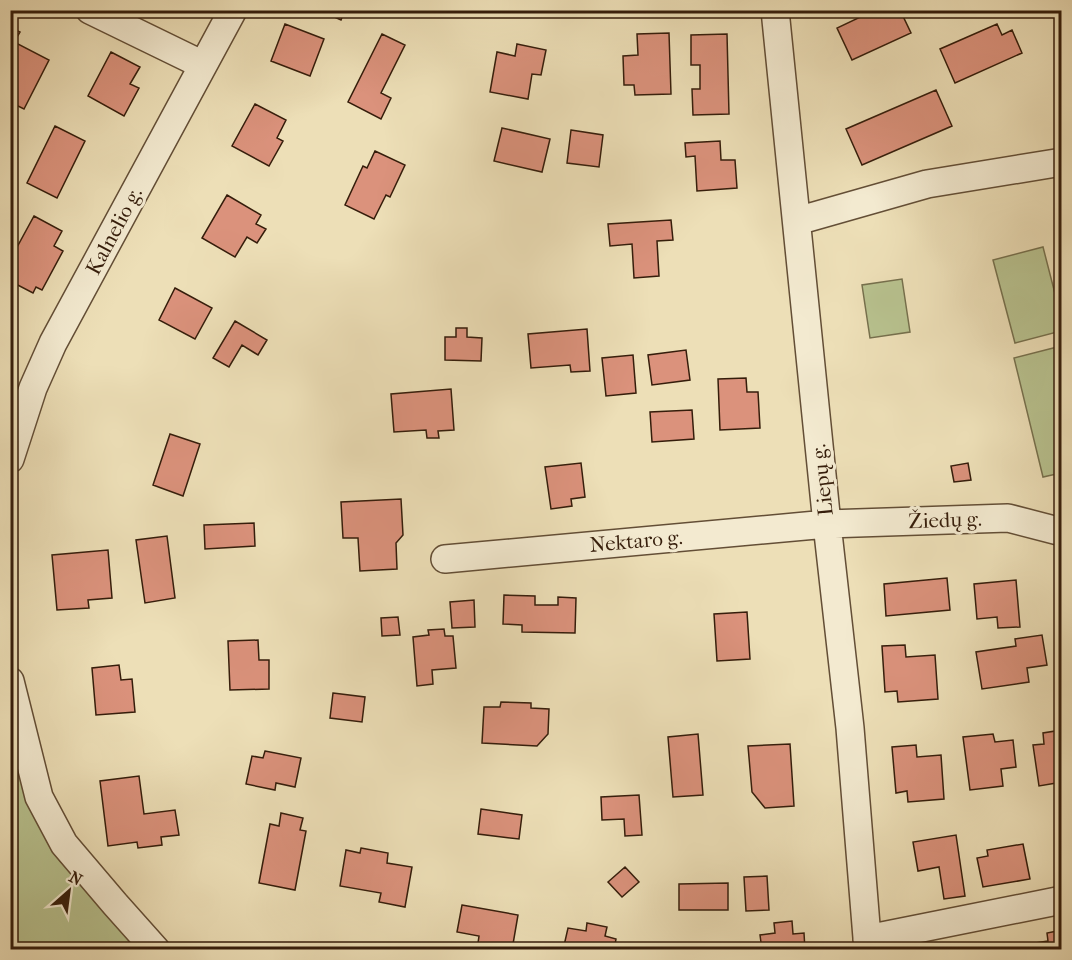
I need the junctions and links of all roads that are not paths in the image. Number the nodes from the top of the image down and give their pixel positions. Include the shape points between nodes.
1 (90, 10) edge
2 (233, 10) edge
3 (775, 10) edge
4 (203, 65) junction
5 (1062, 162) edge
6 (797, 221) junction
7 (10, 459) edge
8 (827, 524) junction
9 (1062, 531) edge
10 (445, 559) dead end
11 (10, 681) edge
12 (1062, 900) edge
13 (868, 944) edge
14 (156, 950) edge

1 - 4 street
2 - 4 street, Kalnelio g.
3 - 6 street, Liepų g.
4 - 7 street, Kalnelio g. via 53,343 33,388
5 - 6 street via 927,184
6 - 8 street, Liepų g.
8 - 9 street, Žiedų g. via 1008,518
8 - 10 street, Nektaro g.
8 - 13 street, Liepų g. via 850,728
11 - 14 street via 39,797 59,835
12 - 13 street

